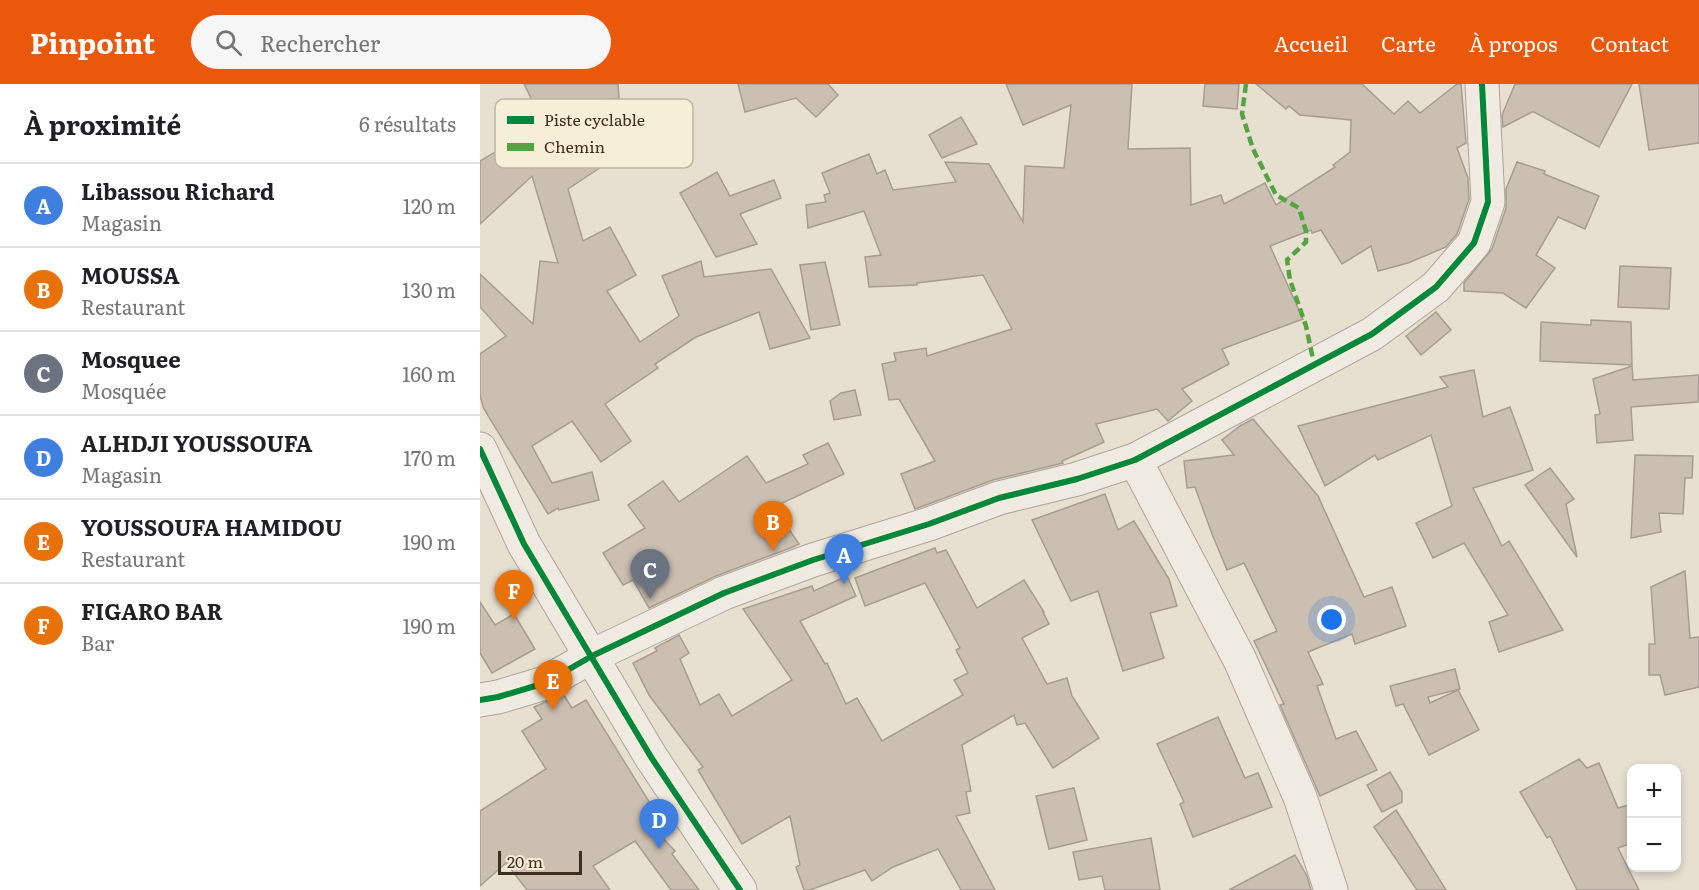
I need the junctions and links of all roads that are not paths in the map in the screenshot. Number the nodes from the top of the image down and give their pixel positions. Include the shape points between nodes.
1 (1482, 84) edge
2 (480, 450) edge
3 (1135, 460) junction
4 (592, 656) junction
5 (480, 700) edge
6 (740, 890) edge
7 (1331, 890) edge

1 - 3 street via 1488,202 1474,243 1436,286 1372,334
2 - 4 street via 524,544
3 - 4 street via 999,498 813,560 724,593
3 - 7 street via 1240,660 1300,797
4 - 5 street via 545,682
4 - 6 street via 651,757

